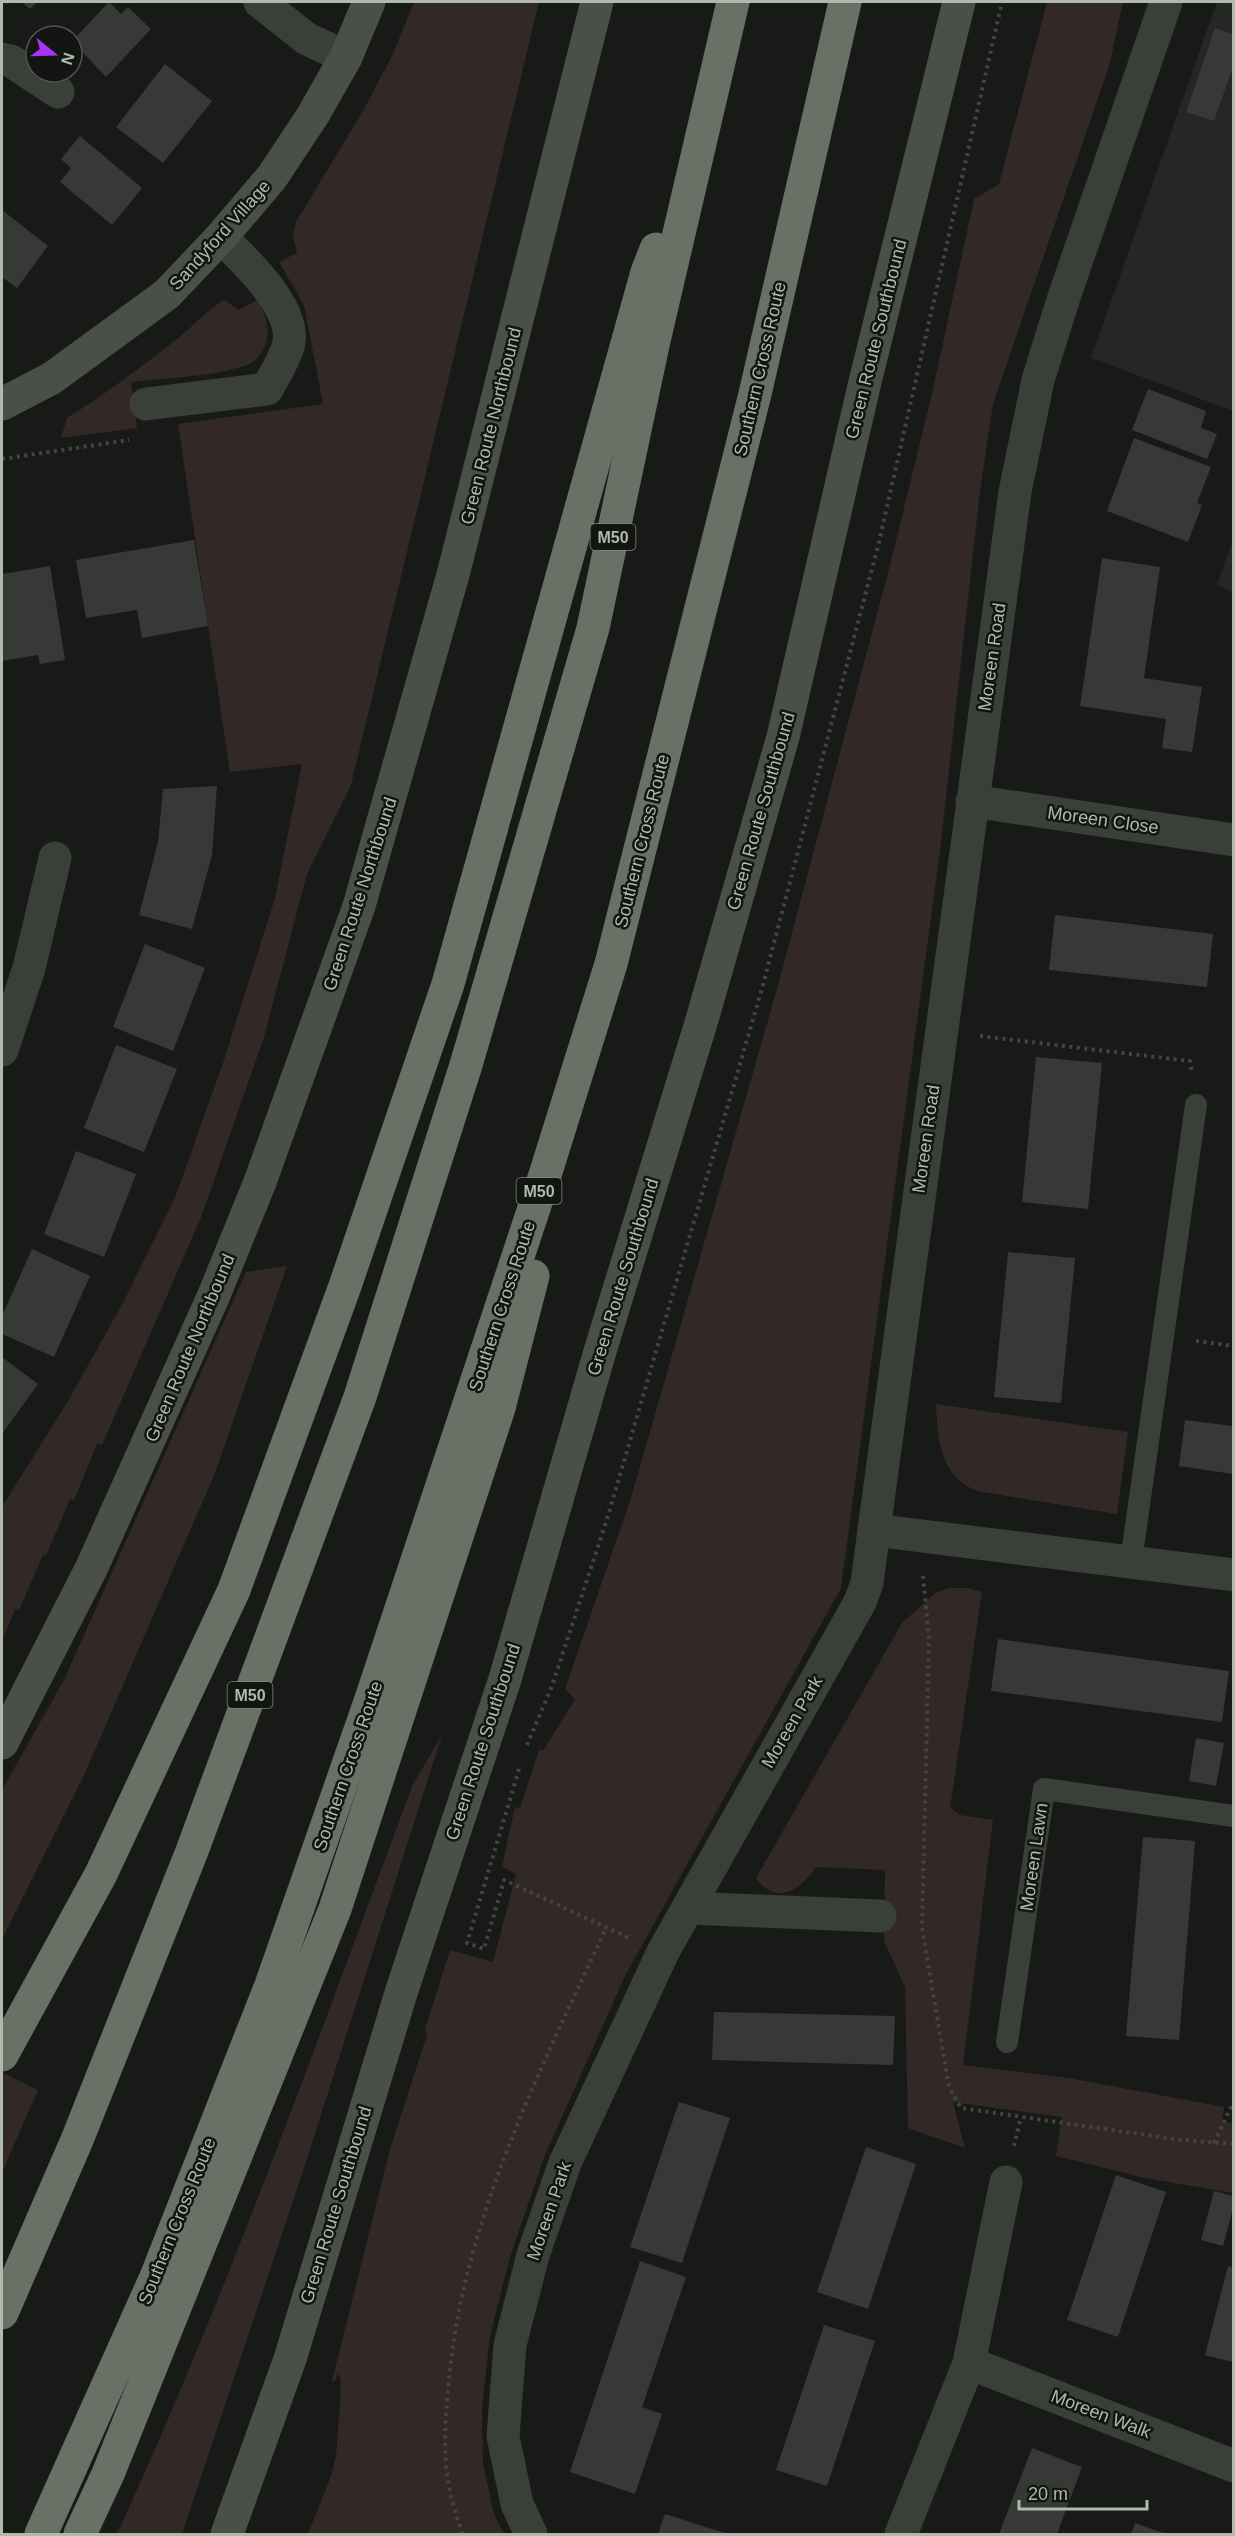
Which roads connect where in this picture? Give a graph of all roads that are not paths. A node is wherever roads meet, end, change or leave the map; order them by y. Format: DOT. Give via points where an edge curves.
graph roads {
  1 [pos="260,2"];
  2 [pos="369,2"];
  3 [pos="597,2"];
  4 [pos="733,2"];
  5 [pos="845,2"];
  6 [pos="958,2"];
  7 [pos="1166,2"];
  8 [pos="346,57"];
  9 [pos="2,59"];
  10 [pos="58,92"];
  11 [pos="700,138"];
  12 [pos="220,237"];
  13 [pos="2,404"];
  14 [pos="146,404"];
  15 [pos="972,801"];
  16 [pos="1233,840"];
  17 [pos="55,858"];
  18 [pos="611,964"];
  19 [pos="2,1050"];
  20 [pos="1196,1106"];
  21 [pos="874,1530"];
  22 [pos="1131,1562"];
  23 [pos="1233,1575"];
  24 [pos="2,1743"];
  25 [pos="1233,1816"];
  26 [pos="688,1908"];
  27 [pos="880,1916"];
  28 [pos="1007,2042"];
  29 [pos="2,2055"];
  30 [pos="1006,2182"];
  31 [pos="2,2313"];
  32 [pos="290,2358"];
  33 [pos="969,2363"];
  34 [pos="1233,2466"];
  35 [pos="41,2535"];
  36 [pos="80,2535"];
  37 [pos="227,2535"];
  38 [pos="250,2535"];
  39 [pos="531,2535"];
  40 [pos="901,2535"];
  1 -- 8 [label="street" via="307,39"];
  2 -- 8 [label="main road, Sandyford Village"];
  3 -- 24 [label="main road, Green Route Northbound" via="454,571 359,906 260,1182 214,1294 91,1569"];
  4 -- 11 [label="highway, M50"];
  5 -- 18 [label="highway, Southern Cross Route / M50" via="755,394"];
  6 -- 32 [label="main road, Green Route Southbound" via="783,736 505,1679 401,1993"];
  7 -- 15 [label="street, Moreen Road" via="1051,338 1027,428"];
  8 -- 12 [label="main road, Sandyford Village" via="272,177"];
  9 -- 10 [label="street"];
  11 -- 29 [label="highway" via="647,272 448,984 345,1286 234,1590 101,1874"];
  11 -- 31 [label="highway, M50" via="593,628 466,1065 364,1386 188,1862 77,2140"];
  12 -- 13 [label="main road, Sandyford Village" via="167,294 52,378"];
  12 -- 14 [label="street" via="260,276 287,322 288,346 267,389"];
  15 -- 16 [label="street, Moreen Close"];
  15 -- 21 [label="street, Moreen Road"];
  17 -- 19 [label="street" via="28,968"];
  18 -- 35 [label="highway, Southern Cross Route / M50" via="462,1430 271,1985 156,2277"];
  18 -- 36 [label="highway" via="499,1408 335,1910"];
  20 -- 22 [label="lane"];
  21 -- 22 [label="street"];
  21 -- 26 [label="street, Moreen Park" via="867,1583 860,1602"];
  22 -- 23 [label="street"];
  25 -- 28 [label="lane, Moreen Lawn" via="1044,1789"];
  26 -- 27 [label="street"];
  26 -- 39 [label="street, Moreen Park" via="663,1952 564,2163 533,2255 510,2345 503,2436 517,2504"];
  30 -- 33 [label="street"];
  32 -- 37 [label="main road, Green Route Southbound"];
  32 -- 38 [label="main road"];
  33 -- 34 [label="street, Moreen Walk"];
  33 -- 40 [label="street"];
}
